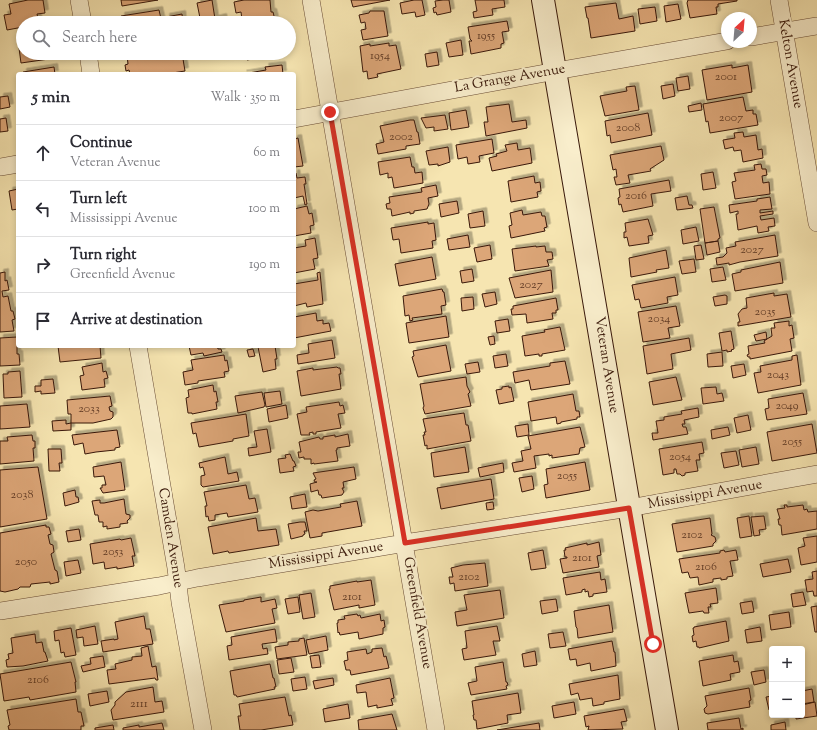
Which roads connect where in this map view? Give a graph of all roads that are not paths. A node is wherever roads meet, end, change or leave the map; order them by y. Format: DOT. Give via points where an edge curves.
graph roads {
  1 [pos="79,0"];
  2 [pos="311,0"];
  3 [pos="544,0"];
  4 [pos="779,0"];
  5 [pos="81,16"];
  6 [pos="817,26"];
  7 [pos="784,32"];
  8 [pos="757,36"];
  9 [pos="721,43"];
  10 [pos="89,60"];
  11 [pos="556,71"];
  12 [pos="91,72"];
  13 [pos="330,112"];
  14 [pos="296,119"];
  15 [pos="16,164"];
  16 [pos="0,167"];
  17 [pos="817,222"];
  18 [pos="138,348"];
  19 [pos="817,474"];
  20 [pos="629,508"];
  21 [pos="405,543"];
  22 [pos="178,581"];
  23 [pos="0,611"];
  24 [pos="203,730"];
  25 [pos="436,730"];
  26 [pos="667,730"];
  1 -- 5 [label="street"];
  2 -- 13 [label="street, Greenfield Avenue"];
  3 -- 11 [label="street, Veteran Avenue"];
  4 -- 7 [label="street, Kelton Avenue"];
  6 -- 7 [label="street"];
  7 -- 8 [label="street"];
  7 -- 17 [label="street, Kelton Avenue"];
  9 -- 11 [label="street, La Grange Avenue"];
  10 -- 12 [label="street"];
  11 -- 13 [label="street, La Grange Avenue"];
  11 -- 20 [label="street, Veteran Avenue"];
  13 -- 14 [label="street, La Grange Avenue"];
  13 -- 21 [label="street, Greenfield Avenue"];
  15 -- 16 [label="street"];
  18 -- 22 [label="street, Camden Avenue"];
  19 -- 20 [label="street, Mississippi Avenue"];
  20 -- 21 [label="street, Mississippi Avenue"];
  20 -- 26 [label="street, Veteran Avenue"];
  21 -- 22 [label="street, Mississippi Avenue"];
  21 -- 25 [label="street, Greenfield Avenue"];
  22 -- 23 [label="street, Mississippi Avenue"];
  22 -- 24 [label="street, Camden Avenue"];
}
